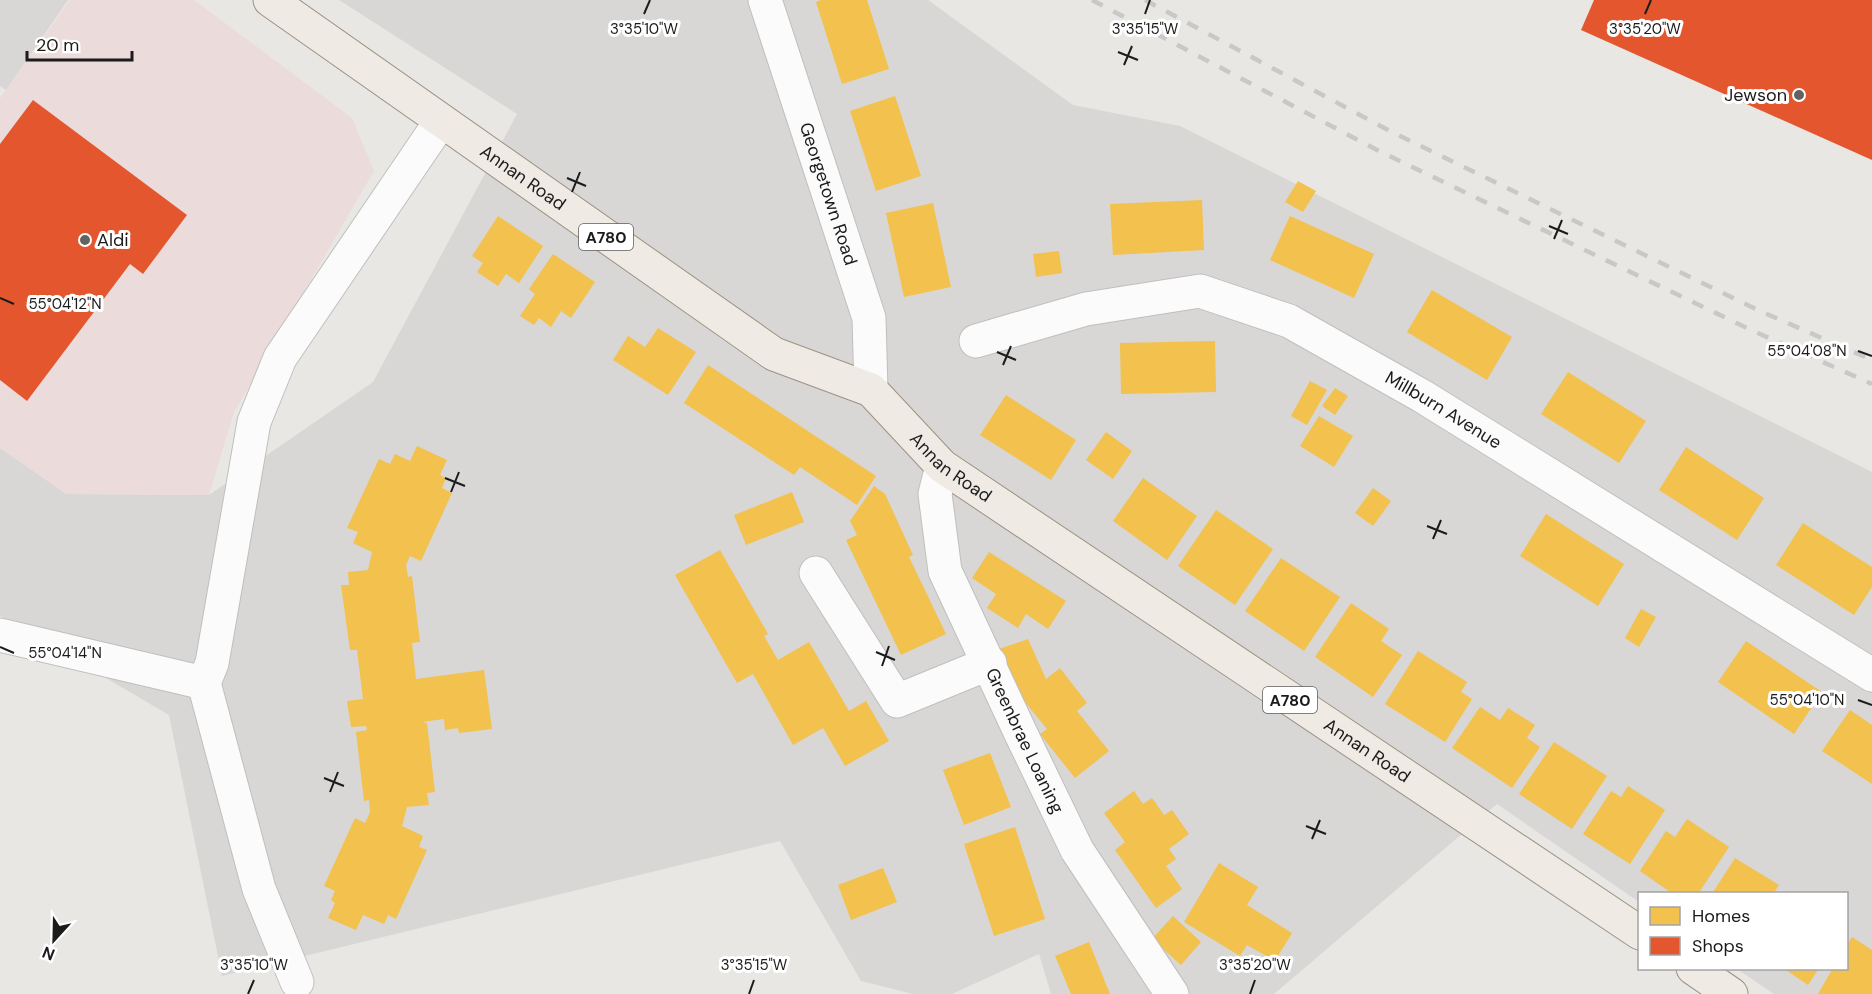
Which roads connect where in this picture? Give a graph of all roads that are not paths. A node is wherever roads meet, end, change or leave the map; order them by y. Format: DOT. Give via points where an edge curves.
graph roads {
  1 [pos="270,0"];
  2 [pos="765,0"];
  3 [pos="441,121"];
  4 [pos="976,341"];
  5 [pos="871,390"];
  6 [pos="942,466"];
  7 [pos="816,573"];
  8 [pos="0,634"];
  9 [pos="990,663"];
  10 [pos="1872,675"];
  11 [pos="204,683"];
  12 [pos="1638,932"];
  13 [pos="1695,970"];
  14 [pos="297,982"];
  15 [pos="1172,994"];
  16 [pos="1731,994"];
  1 -- 3 [label="main road, Annan Road / A780"];
  2 -- 5 [label="street, Georgetown Road" via="869,318"];
  3 -- 5 [label="main road, Annan Road / A780" via="774,354"];
  3 -- 11 [label="street" via="280,358 254,422 212,663"];
  4 -- 10 [label="street, Millburn Avenue" via="1086,309 1200,291 1289,321 1422,396"];
  5 -- 6 [label="main road, Annan Road / A780"];
  6 -- 9 [label="street, Greenbrae Loaning" via="935,494 945,571"];
  6 -- 12 [label="main road, Annan Road / A780"];
  7 -- 9 [label="street" via="897,701"];
  8 -- 11 [label="street"];
  9 -- 15 [label="street, Greenbrae Loaning" via="1077,850"];
  11 -- 14 [label="street" via="259,889"];
  13 -- 16 [label="main road"];
}
